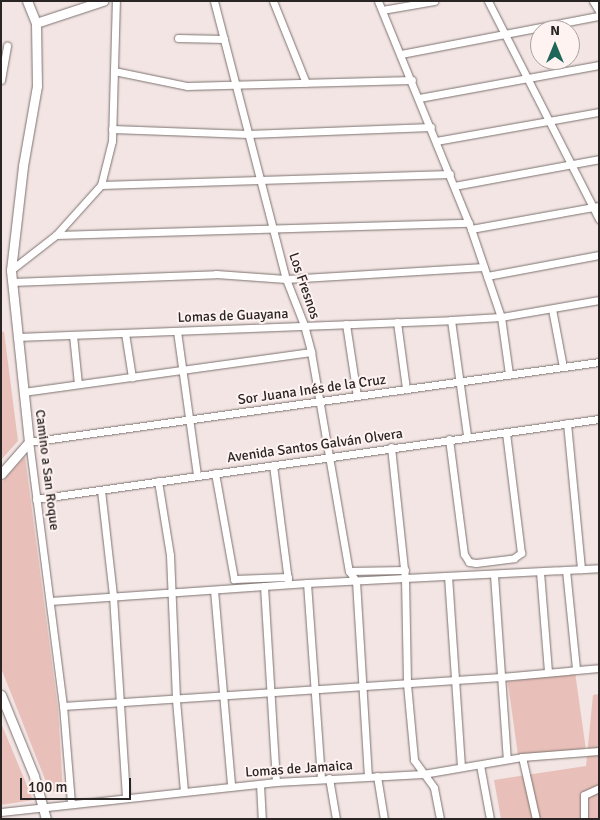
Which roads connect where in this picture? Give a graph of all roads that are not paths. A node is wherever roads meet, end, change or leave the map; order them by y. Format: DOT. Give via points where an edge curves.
graph roads {
  1 [pos="27,1"];
  2 [pos="116,1"];
  3 [pos="214,1"];
  4 [pos="273,1"];
  5 [pos="378,1"];
  6 [pos="434,1"];
  7 [pos="488,1"];
  8 [pos="593,1"];
  9 [pos="101,2"];
  10 [pos="382,10"];
  11 [pos="599,11"];
  12 [pos="599,16"];
  13 [pos="36,22"];
  14 [pos="506,35"];
  15 [pos="178,38"];
  16 [pos="224,39"];
  17 [pos="7,46"];
  18 [pos="401,54"];
  19 [pos="3,58"];
  20 [pos="599,64"];
  21 [pos="114,71"];
  22 [pos="1,80"];
  23 [pos="412,80"];
  24 [pos="528,80"];
  25 [pos="306,83"];
  26 [pos="236,86"];
  27 [pos="419,98"];
  28 [pos="599,112"];
  29 [pos="551,121"];
  30 [pos="431,127"];
  31 [pos="112,129"];
  32 [pos="248,134"];
  33 [pos="436,141"];
  34 [pos="599,159"];
  35 [pos="573,165"];
  36 [pos="450,174"];
  37 [pos="260,182"];
  38 [pos="101,185"];
  39 [pos="454,186"];
  40 [pos="596,207"];
  41 [pos="599,219"];
  42 [pos="470,226"];
  43 [pos="273,230"];
  44 [pos="56,235"];
  45 [pos="599,255"];
  46 [pos="484,267"];
  47 [pos="11,270"];
  48 [pos="487,276"];
  49 [pos="286,280"];
  50 [pos="12,282"];
  51 [pos="599,300"];
  52 [pos="552,309"];
  53 [pos="502,317"];
  54 [pos="451,320"];
  55 [pos="397,322"];
  56 [pos="346,324"];
  57 [pos="304,325"];
  58 [pos="177,330"];
  59 [pos="125,332"];
  60 [pos="73,335"];
  61 [pos="17,337"];
  62 [pos="311,352"];
  63 [pos="599,362"];
  64 [pos="562,367"];
  65 [pos="182,370"];
  66 [pos="510,374"];
  67 [pos="132,377"];
  68 [pos="460,381"];
  69 [pos="78,384"];
  70 [pos="406,389"];
  71 [pos="23,392"];
  72 [pos="357,396"];
  73 [pos="320,401"];
  74 [pos="599,419"];
  75 [pos="188,421"];
  76 [pos="566,423"];
  77 [pos="506,432"];
  78 [pos="467,436"];
  79 [pos="449,439"];
  80 [pos="29,442"];
  81 [pos="391,447"];
  82 [pos="331,456"];
  83 [pos="273,464"];
  84 [pos="216,473"];
  85 [pos="1,474"];
  86 [pos="197,476"];
  87 [pos="158,481"];
  88 [pos="101,490"];
  89 [pos="36,499"];
  90 [pos="599,568"];
  91 [pos="581,569"];
  92 [pos="405,570"];
  93 [pos="566,570"];
  94 [pos="349,571"];
  95 [pos="540,572"];
  96 [pos="494,575"];
  97 [pos="448,576"];
  98 [pos="406,578"];
  99 [pos="288,581"];
  100 [pos="356,581"];
  101 [pos="308,583"];
  102 [pos="264,586"];
  103 [pos="214,590"];
  104 [pos="170,592"];
  105 [pos="113,596"];
  106 [pos="50,601"];
  107 [pos="599,668"];
  108 [pos="576,669"];
  109 [pos="548,672"];
  110 [pos="501,677"];
  111 [pos="454,680"];
  112 [pos="408,684"];
  113 [pos="362,686"];
  114 [pos="315,689"];
  115 [pos="270,693"];
  116 [pos="1,696"];
  117 [pos="222,696"];
  118 [pos="176,700"];
  119 [pos="119,703"];
  120 [pos="63,706"];
  121 [pos="599,751"];
  122 [pos="522,757"];
  123 [pos="507,759"];
  124 [pos="480,764"];
  125 [pos="461,768"];
  126 [pos="423,774"];
  127 [pos="368,776"];
  128 [pos="377,776"];
  129 [pos="325,779"];
  130 [pos="276,782"];
  131 [pos="260,784"];
  132 [pos="231,786"];
  133 [pos="599,788"];
  134 [pos="184,792"];
  135 [pos="126,796"];
  136 [pos="71,802"];
  137 [pos="43,807"];
  138 [pos="1,812"];
  139 [pos="46,819"];
  140 [pos="262,819"];
  141 [pos="336,819"];
  142 [pos="384,819"];
  143 [pos="440,819"];
  144 [pos="490,819"];
  145 [pos="536,819"];
  146 [pos="584,819"];
  1 -- 13 [label="street"];
  2 -- 21 [label="street"];
  3 -- 16 [label="street, Los Fresnos"];
  4 -- 25 [label="street"];
  5 -- 10 [label="street"];
  6 -- 10 [label="street"];
  7 -- 14 [label="street"];
  8 -- 11 [label="street"];
  9 -- 13 [label="street"];
  10 -- 18 [label="street"];
  12 -- 14 [label="street"];
  13 -- 47 [label="street, Camino a San Roque" via="36,86"];
  14 -- 18 [label="street"];
  14 -- 24 [label="street"];
  15 -- 16 [label="street"];
  16 -- 26 [label="street, Los Fresnos"];
  17 -- 19 [label="street"];
  18 -- 23 [label="street"];
  19 -- 22 [label="street"];
  20 -- 24 [label="street"];
  21 -- 26 [label="street" via="171,85"];
  21 -- 31 [label="street"];
  23 -- 25 [label="street"];
  23 -- 27 [label="street"];
  24 -- 27 [label="street"];
  24 -- 29 [label="street"];
  25 -- 26 [label="street"];
  26 -- 32 [label="street, Los Fresnos"];
  27 -- 30 [label="street"];
  28 -- 29 [label="street"];
  29 -- 33 [label="street"];
  29 -- 35 [label="street"];
  30 -- 32 [label="street"];
  30 -- 33 [label="street"];
  31 -- 32 [label="street"];
  31 -- 38 [label="street" via="110,158"];
  32 -- 37 [label="street, Los Fresnos"];
  33 -- 36 [label="street"];
  34 -- 35 [label="street"];
  35 -- 39 [label="street"];
  35 -- 40 [label="street"];
  36 -- 37 [label="street"];
  36 -- 39 [label="street"];
  37 -- 38 [label="street"];
  37 -- 43 [label="street, Los Fresnos"];
  38 -- 44 [label="street"];
  39 -- 42 [label="street"];
  40 -- 41 [label="street"];
  40 -- 42 [label="street"];
  42 -- 43 [label="street"];
  42 -- 46 [label="street"];
  43 -- 44 [label="street"];
  43 -- 49 [label="street, Los Fresnos"];
  44 -- 47 [label="street"];
  45 -- 48 [label="street"];
  46 -- 48 [label="street"];
  46 -- 49 [label="street"];
  47 -- 50 [label="street, Camino a San Roque"];
  48 -- 53 [label="street"];
  49 -- 50 [label="street" via="216,274"];
  49 -- 57 [label="street, Los Fresnos"];
  50 -- 61 [label="street, Camino a San Roque"];
  51 -- 52 [label="street, Lomas de Guayana"];
  52 -- 53 [label="street, Lomas de Guayana"];
  52 -- 64 [label="street"];
  53 -- 54 [label="street, Lomas de Guayana"];
  53 -- 66 [label="street"];
  54 -- 55 [label="street, Lomas de Guayana"];
  54 -- 68 [label="street"];
  55 -- 56 [label="street, Lomas de Guayana"];
  55 -- 70 [label="street"];
  56 -- 57 [label="street, Lomas de Guayana"];
  56 -- 72 [label="street"];
  57 -- 58 [label="street, Lomas de Guayana"];
  57 -- 62 [label="street, Los Fresnos"];
  58 -- 59 [label="street, Lomas de Guayana"];
  58 -- 65 [label="street"];
  59 -- 60 [label="street, Lomas de Guayana"];
  59 -- 67 [label="street"];
  60 -- 61 [label="street, Lomas de Guayana"];
  60 -- 69 [label="street"];
  61 -- 71 [label="street, Camino a San Roque"];
  62 -- 65 [label="street"];
  62 -- 73 [label="street, Los Fresnos"];
  63 -- 64 [label="street, Sor Juana Inés de la Cruz"];
  64 -- 66 [label="street, Sor Juana Inés de la Cruz"];
  65 -- 67 [label="street"];
  65 -- 75 [label="street"];
  66 -- 68 [label="street, Sor Juana Inés de la Cruz"];
  67 -- 69 [label="street"];
  68 -- 70 [label="street, Sor Juana Inés de la Cruz"];
  68 -- 78 [label="street"];
  69 -- 71 [label="street"];
  70 -- 72 [label="street, Sor Juana Inés de la Cruz"];
  71 -- 80 [label="street, Camino a San Roque"];
  72 -- 73 [label="street, Sor Juana Inés de la Cruz"];
  73 -- 75 [label="street, Sor Juana Inés de la Cruz"];
  73 -- 82 [label="street, Los Fresnos"];
  74 -- 76 [label="street, Avenida Santos Galván Olvera"];
  75 -- 80 [label="street, Sor Juana Inés de la Cruz"];
  75 -- 86 [label="street"];
  76 -- 77 [label="street, Avenida Santos Galván Olvera"];
  76 -- 91 [label="street"];
  77 -- 78 [label="street, Avenida Santos Galván Olvera"];
  77 -- 79 [label="street" via="522,549 514,558 476,563 466,560"];
  78 -- 79 [label="street, Avenida Santos Galván Olvera"];
  79 -- 81 [label="street, Avenida Santos Galván Olvera"];
  80 -- 85 [label="street"];
  80 -- 89 [label="street, Camino a San Roque"];
  81 -- 82 [label="street, Avenida Santos Galván Olvera"];
  81 -- 92 [label="street"];
  82 -- 83 [label="street, Avenida Santos Galván Olvera"];
  82 -- 94 [label="street, Los Fresnos"];
  83 -- 84 [label="street, Avenida Santos Galván Olvera"];
  83 -- 99 [label="street"];
  84 -- 86 [label="street, Avenida Santos Galván Olvera"];
  84 -- 99 [label="street" via="232,576 238,580"];
  86 -- 87 [label="street, Avenida Santos Galván Olvera"];
  87 -- 88 [label="street, Avenida Santos Galván Olvera"];
  87 -- 104 [label="street" via="170,555"];
  88 -- 89 [label="street, Avenida Santos Galván Olvera"];
  88 -- 105 [label="street"];
  89 -- 106 [label="street, Camino a San Roque"];
  90 -- 91 [label="street"];
  91 -- 93 [label="street"];
  92 -- 94 [label="street"];
  92 -- 98 [label="street"];
  93 -- 95 [label="street"];
  93 -- 108 [label="street"];
  94 -- 100 [label="street, Los Fresnos"];
  95 -- 96 [label="street"];
  95 -- 109 [label="street"];
  96 -- 97 [label="street"];
  96 -- 110 [label="street"];
  97 -- 98 [label="street"];
  97 -- 111 [label="street"];
  98 -- 100 [label="street"];
  98 -- 112 [label="street"];
  99 -- 101 [label="street"];
  99 -- 102 [label="street"];
  100 -- 101 [label="street"];
  100 -- 113 [label="street"];
  101 -- 114 [label="street"];
  102 -- 103 [label="street"];
  102 -- 115 [label="street"];
  103 -- 104 [label="street"];
  103 -- 117 [label="street"];
  104 -- 105 [label="street"];
  104 -- 118 [label="street"];
  105 -- 106 [label="street"];
  105 -- 119 [label="street"];
  106 -- 120 [label="street, Camino a San Roque"];
  107 -- 108 [label="street"];
  108 -- 109 [label="street"];
  109 -- 110 [label="street"];
  110 -- 111 [label="street"];
  110 -- 123 [label="street"];
  111 -- 112 [label="street"];
  111 -- 125 [label="street"];
  112 -- 113 [label="street"];
  112 -- 126 [label="street" via="414,760"];
  113 -- 114 [label="street"];
  113 -- 127 [label="street"];
  114 -- 115 [label="street"];
  114 -- 129 [label="street"];
  115 -- 117 [label="street"];
  115 -- 130 [label="street"];
  116 -- 137 [label="street"];
  117 -- 118 [label="street"];
  117 -- 132 [label="street"];
  118 -- 119 [label="street"];
  118 -- 134 [label="street"];
  119 -- 120 [label="street"];
  119 -- 135 [label="street"];
  120 -- 136 [label="street, Camino a San Roque"];
  121 -- 122 [label="street, Lomas de Jamaica"];
  122 -- 123 [label="street, Lomas de Jamaica"];
  122 -- 145 [label="street"];
  123 -- 124 [label="street, Lomas de Jamaica"];
  124 -- 125 [label="street, Lomas de Jamaica"];
  124 -- 144 [label="street"];
  125 -- 126 [label="street, Lomas de Jamaica"];
  126 -- 128 [label="street, Lomas de Jamaica"];
  126 -- 143 [label="street" via="434,788"];
  127 -- 128 [label="street, Lomas de Jamaica"];
  127 -- 129 [label="street, Lomas de Jamaica"];
  128 -- 142 [label="street"];
  129 -- 130 [label="street, Lomas de Jamaica"];
  129 -- 141 [label="street"];
  130 -- 131 [label="street, Lomas de Jamaica"];
  131 -- 132 [label="street, Lomas de Jamaica"];
  131 -- 140 [label="street"];
  132 -- 134 [label="street, Lomas de Jamaica"];
  133 -- 146 [label="street" via="584,795"];
  134 -- 135 [label="street, Lomas de Jamaica"];
  135 -- 136 [label="street, Lomas de Jamaica"];
  136 -- 137 [label="street, Lomas de Jamaica"];
  137 -- 138 [label="street, Lomas de Jamaica"];
  137 -- 139 [label="street"];
}
